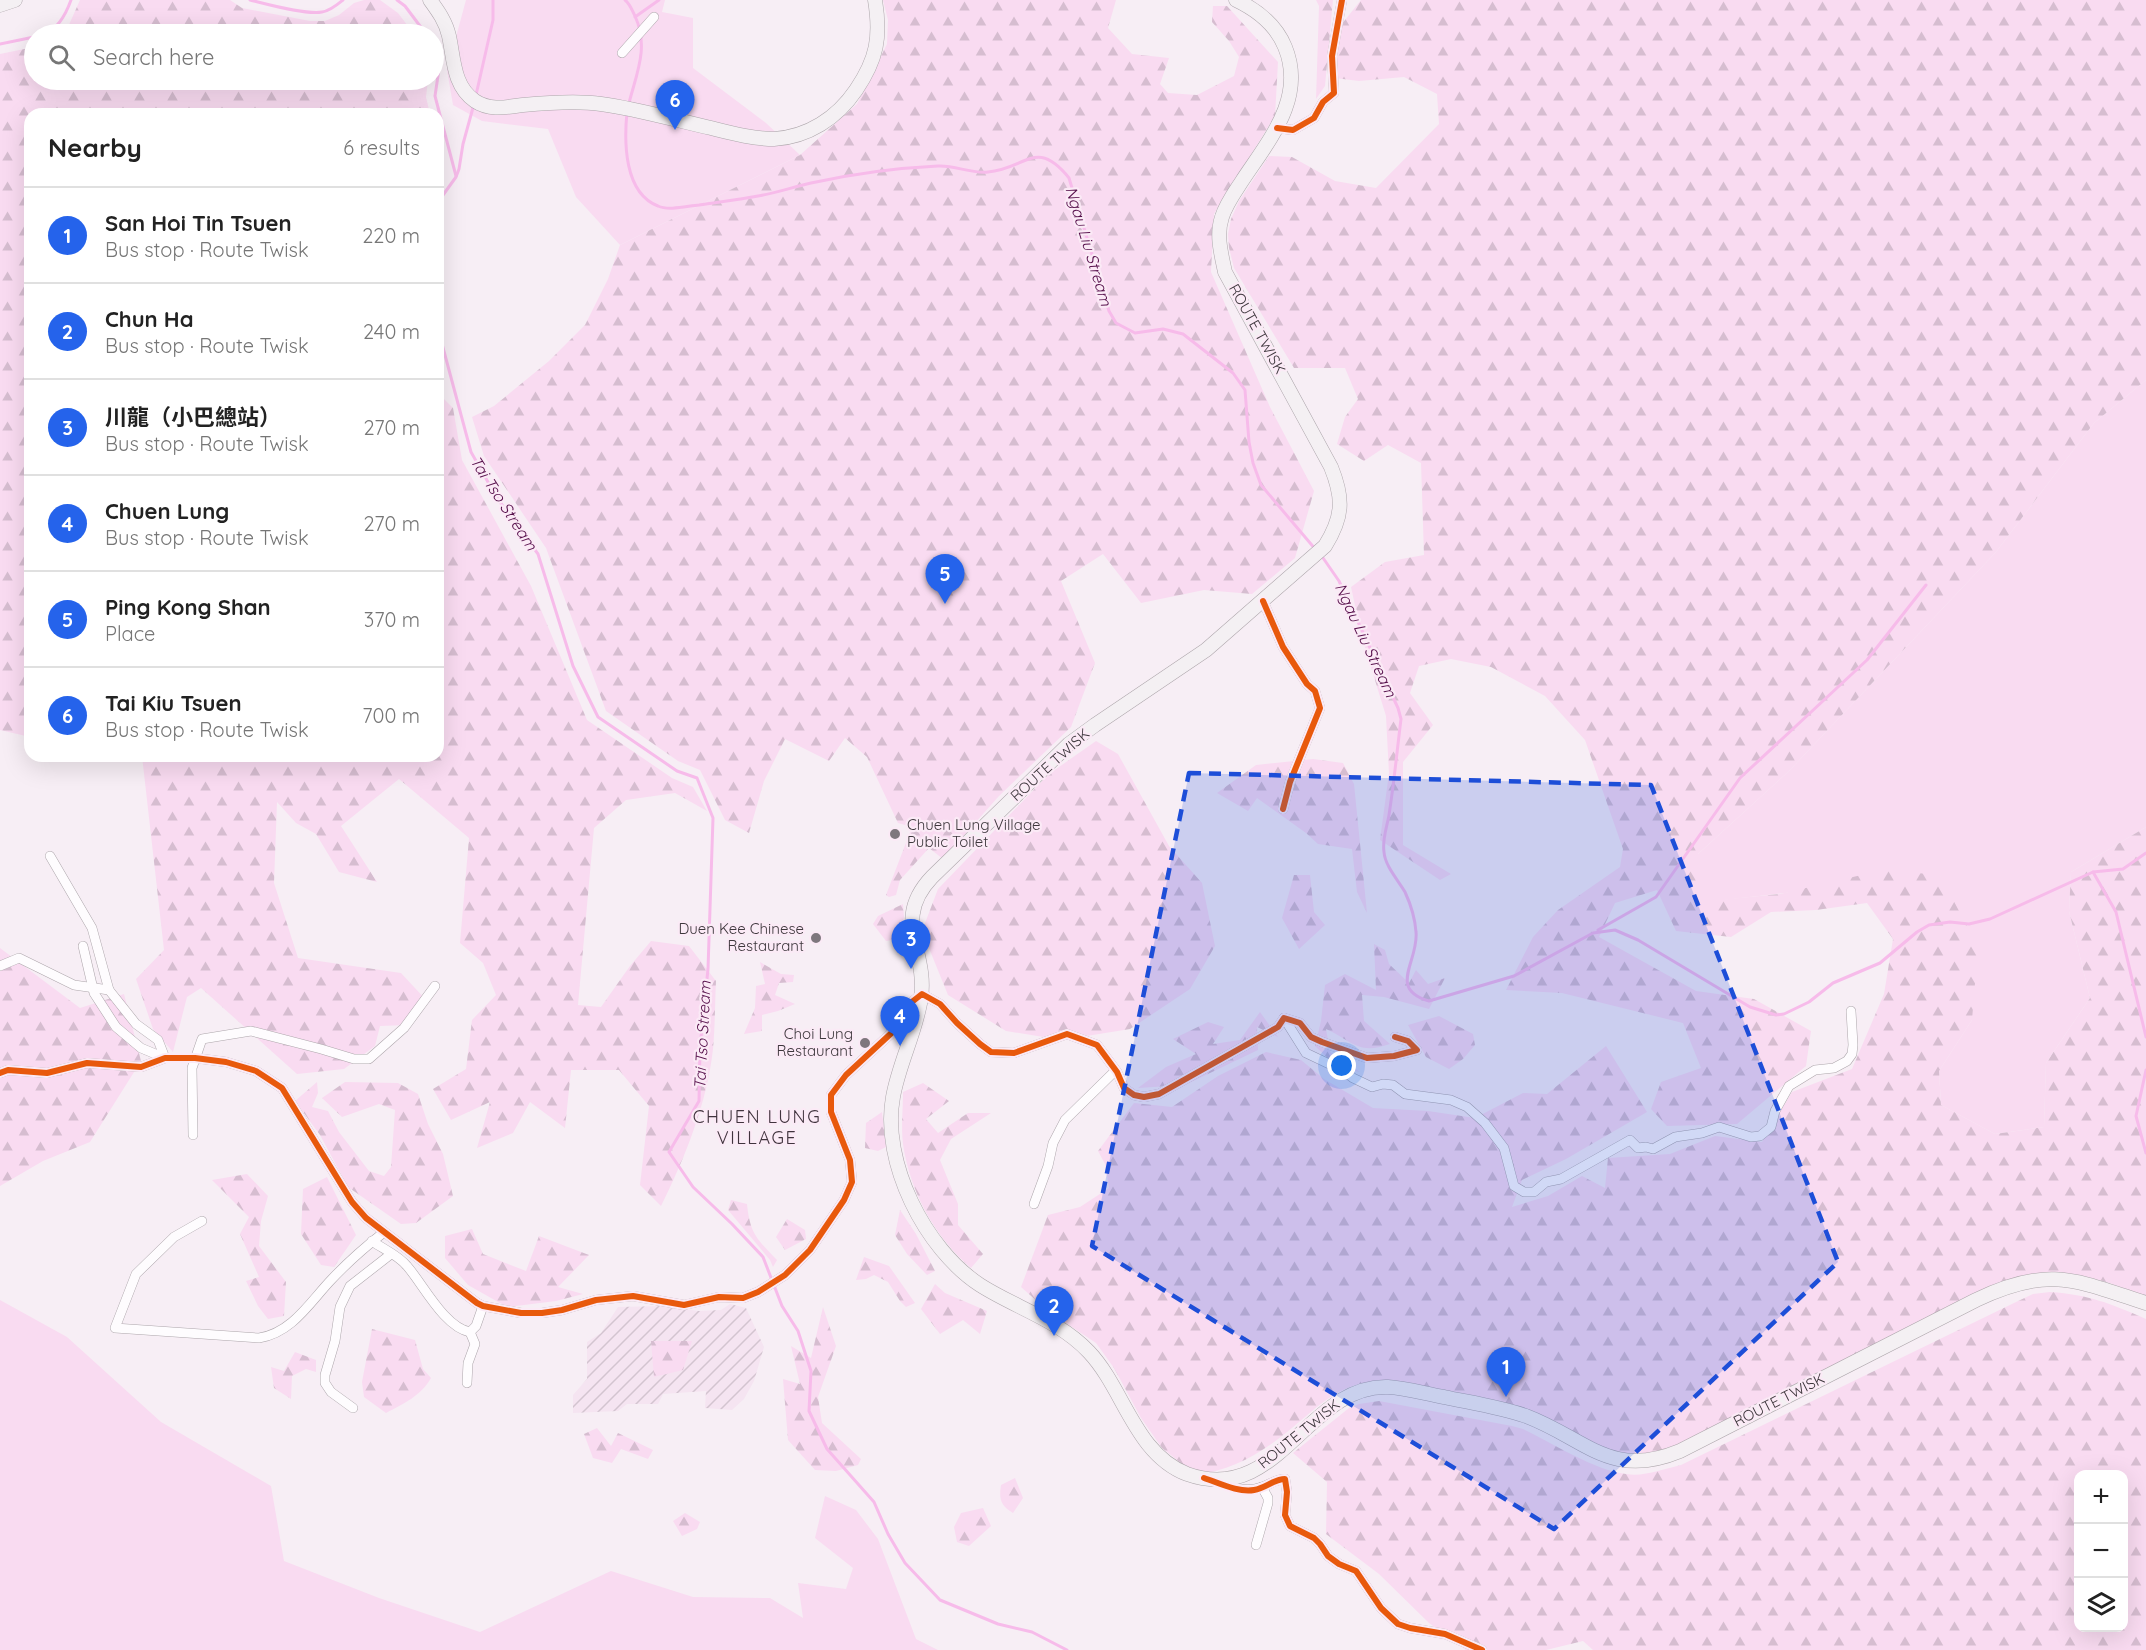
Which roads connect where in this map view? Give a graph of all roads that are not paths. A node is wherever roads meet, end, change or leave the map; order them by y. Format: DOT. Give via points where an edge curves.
graph roads {
  1 [pos="15,0"];
  2 [pos="430,0"];
  3 [pos="874,0"];
  4 [pos="1236,0"];
  5 [pos="1342,0"];
  6 [pos="0,5"];
  7 [pos="654,17"];
  8 [pos="622,53"];
  9 [pos="1277,128"];
  10 [pos="1263,601"];
  11 [pos="1283,809"];
  12 [pos="50,856"];
  13 [pos="83,946"];
  14 [pos="0,966"];
  15 [pos="435,986"];
  16 [pos="92,988"];
  17 [pos="109,990"];
  18 [pos="921,994"];
  19 [pos="1851,1011"];
  20 [pos="1284,1018"];
  21 [pos="1395,1037"];
  22 [pos="165,1058"];
  23 [pos="195,1058"];
  24 [pos="1115,1071"];
  25 [pos="0,1073"];
  26 [pos="193,1135"];
  27 [pos="1034,1204"];
  28 [pos="202,1221"];
  29 [pos="383,1233"];
  30 [pos="372,1241"];
  31 [pos="391,1254"];
  32 [pos="2146,1303"];
  33 [pos="483,1306"];
  34 [pos="470,1332"];
  35 [pos="467,1383"];
  36 [pos="353,1408"];
  37 [pos="1204,1478"];
  38 [pos="1262,1487"];
  39 [pos="1256,1545"];
  40 [pos="1482,1650"];
  1 -- 6 [label="main road"];
  2 -- 3 [label="main road" via="449,34 456,75 465,91 486,106 498,109 595,103 773,139 818,127 850,98 876,48 879,30"];
  4 -- 9 [label="main road, ROUTE TWISK" via="1269,22 1286,51 1292,86"];
  5 -- 9 [label="street" via="1332,56 1334,93 1314,118 1293,130"];
  7 -- 8 [label="street"];
  9 -- 10 [label="main road, ROUTE TWISK" via="1231,197 1222,217 1220,249 1225,272 1315,434 1341,497 1335,529 1325,546"];
  10 -- 11 [label="street" via="1283,647 1314,691 1320,708"];
  10 -- 18 [label="main road, ROUTE TWISK" via="1197,657 1069,744 927,883 911,915"];
  12 -- 17 [label="street" via="92,928"];
  13 -- 16 [label="street"];
  14 -- 16 [label="street" via="20,958 74,985"];
  15 -- 23 [label="street" via="404,1028 369,1059 354,1059 251,1032 202,1039"];
  16 -- 17 [label="street"];
  16 -- 22 [label="street" via="116,1027 141,1048"];
  17 -- 22 [label="street" via="136,1024 158,1040"];
  18 -- 24 [label="street" via="940,1004 991,1052 1014,1053 1067,1034 1097,1045"];
  18 -- 33 [label="street" via="908,1005 898,1027 846,1075 831,1095 831,1112 850,1160 852,1182 810,1251 785,1275 742,1298 718,1297 684,1305 633,1296 542,1313"];
  18 -- 37 [label="main road, ROUTE TWISK" via="894,1089 890,1127 898,1172 922,1219 945,1253 967,1275 1079,1342 1103,1368 1155,1453 1178,1470"];
  19 -- 20 [label="street" via="1853,1045 1847,1061 1834,1068 1815,1070 1789,1086 1774,1112 1771,1127 1760,1136 1719,1127 1675,1137 1653,1149 1638,1148 1630,1140 1561,1179 1546,1182 1534,1192 1514,1186 1504,1148 1467,1107 1451,1100 1405,1094 1393,1085 1372,1087 1353,1078 1306,1053"];
  20 -- 21 [label="street" via="1300,1023 1311,1037 1367,1058 1418,1050"];
  20 -- 24 [label="street" via="1278,1027 1159,1094 1134,1095"];
  22 -- 23 [label="street"];
  22 -- 25 [label="street" via="141,1066 87,1063 47,1073"];
  23 -- 26 [label="street"];
  23 -- 29 [label="street" via="256,1071 282,1088 352,1202"];
  24 -- 27 [label="street" via="1065,1120 1053,1143"];
  28 -- 30 [label="street" via="174,1237 136,1274 115,1328 267,1337 296,1318"];
  29 -- 30 [label="street"];
  29 -- 33 [label="street"];
  30 -- 31 [label="street"];
  31 -- 34 [label="street" via="406,1265 439,1310"];
  31 -- 36 [label="street" via="350,1286 340,1307 325,1383"];
  32 -- 37 [label="main road, ROUTE TWISK" via="2066,1279 2041,1279 2007,1287 1661,1458 1614,1458 1516,1413 1400,1388 1374,1387 1342,1399 1254,1471 1234,1477"];
  33 -- 34 [label="street"];
  34 -- 35 [label="street" via="475,1344 468,1363"];
  37 -- 38 [label="street" via="1243,1490"];
  38 -- 39 [label="street" via="1268,1503"];
  38 -- 40 [label="street" via="1285,1479 1284,1515 1290,1526 1314,1538 1339,1564 1356,1571 1381,1608 1398,1624 1445,1634"];
}
